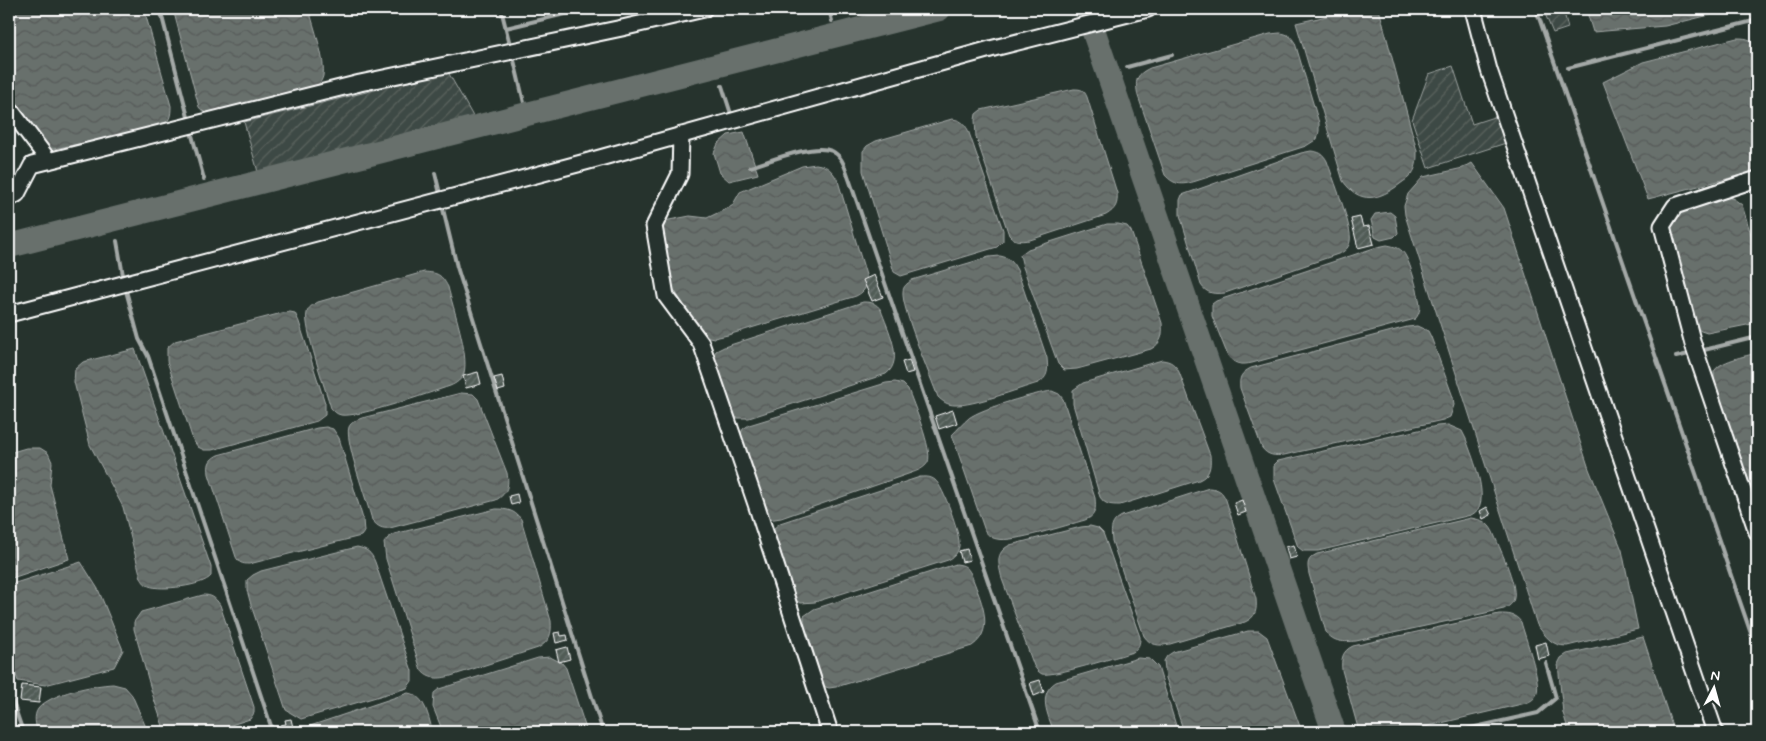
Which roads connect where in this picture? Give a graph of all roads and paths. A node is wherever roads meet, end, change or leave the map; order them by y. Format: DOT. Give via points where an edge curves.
graph roads {
  1 [pos="704,9"];
  2 [pos="1148,9"];
  3 [pos="1473,9"];
  4 [pos="9,108"];
  5 [pos="681,135"];
  6 [pos="49,161"];
  7 [pos="1757,179"];
  8 [pos="9,200"];
  9 [pos="9,314"];
  10 [pos="1752,499"];
  11 [pos="1757,532"];
  12 [pos="830,732"];
  13 [pos="1716,732"];
  1 -- 6 [label="lane" via="360,83"];
  2 -- 5 [label="lane"];
  3 -- 13 [label="lane" via="1492,79"];
  4 -- 6 [label="lane"];
  5 -- 9 [label="lane"];
  5 -- 12 [label="lane" via="680,174 654,226 666,296 700,343"];
  6 -- 8 [label="lane" via="32,165 17,194"];
  7 -- 10 [label="lane" via="1675,206 1662,226 1693,344"];
  10 -- 11 [label="lane"];
}
